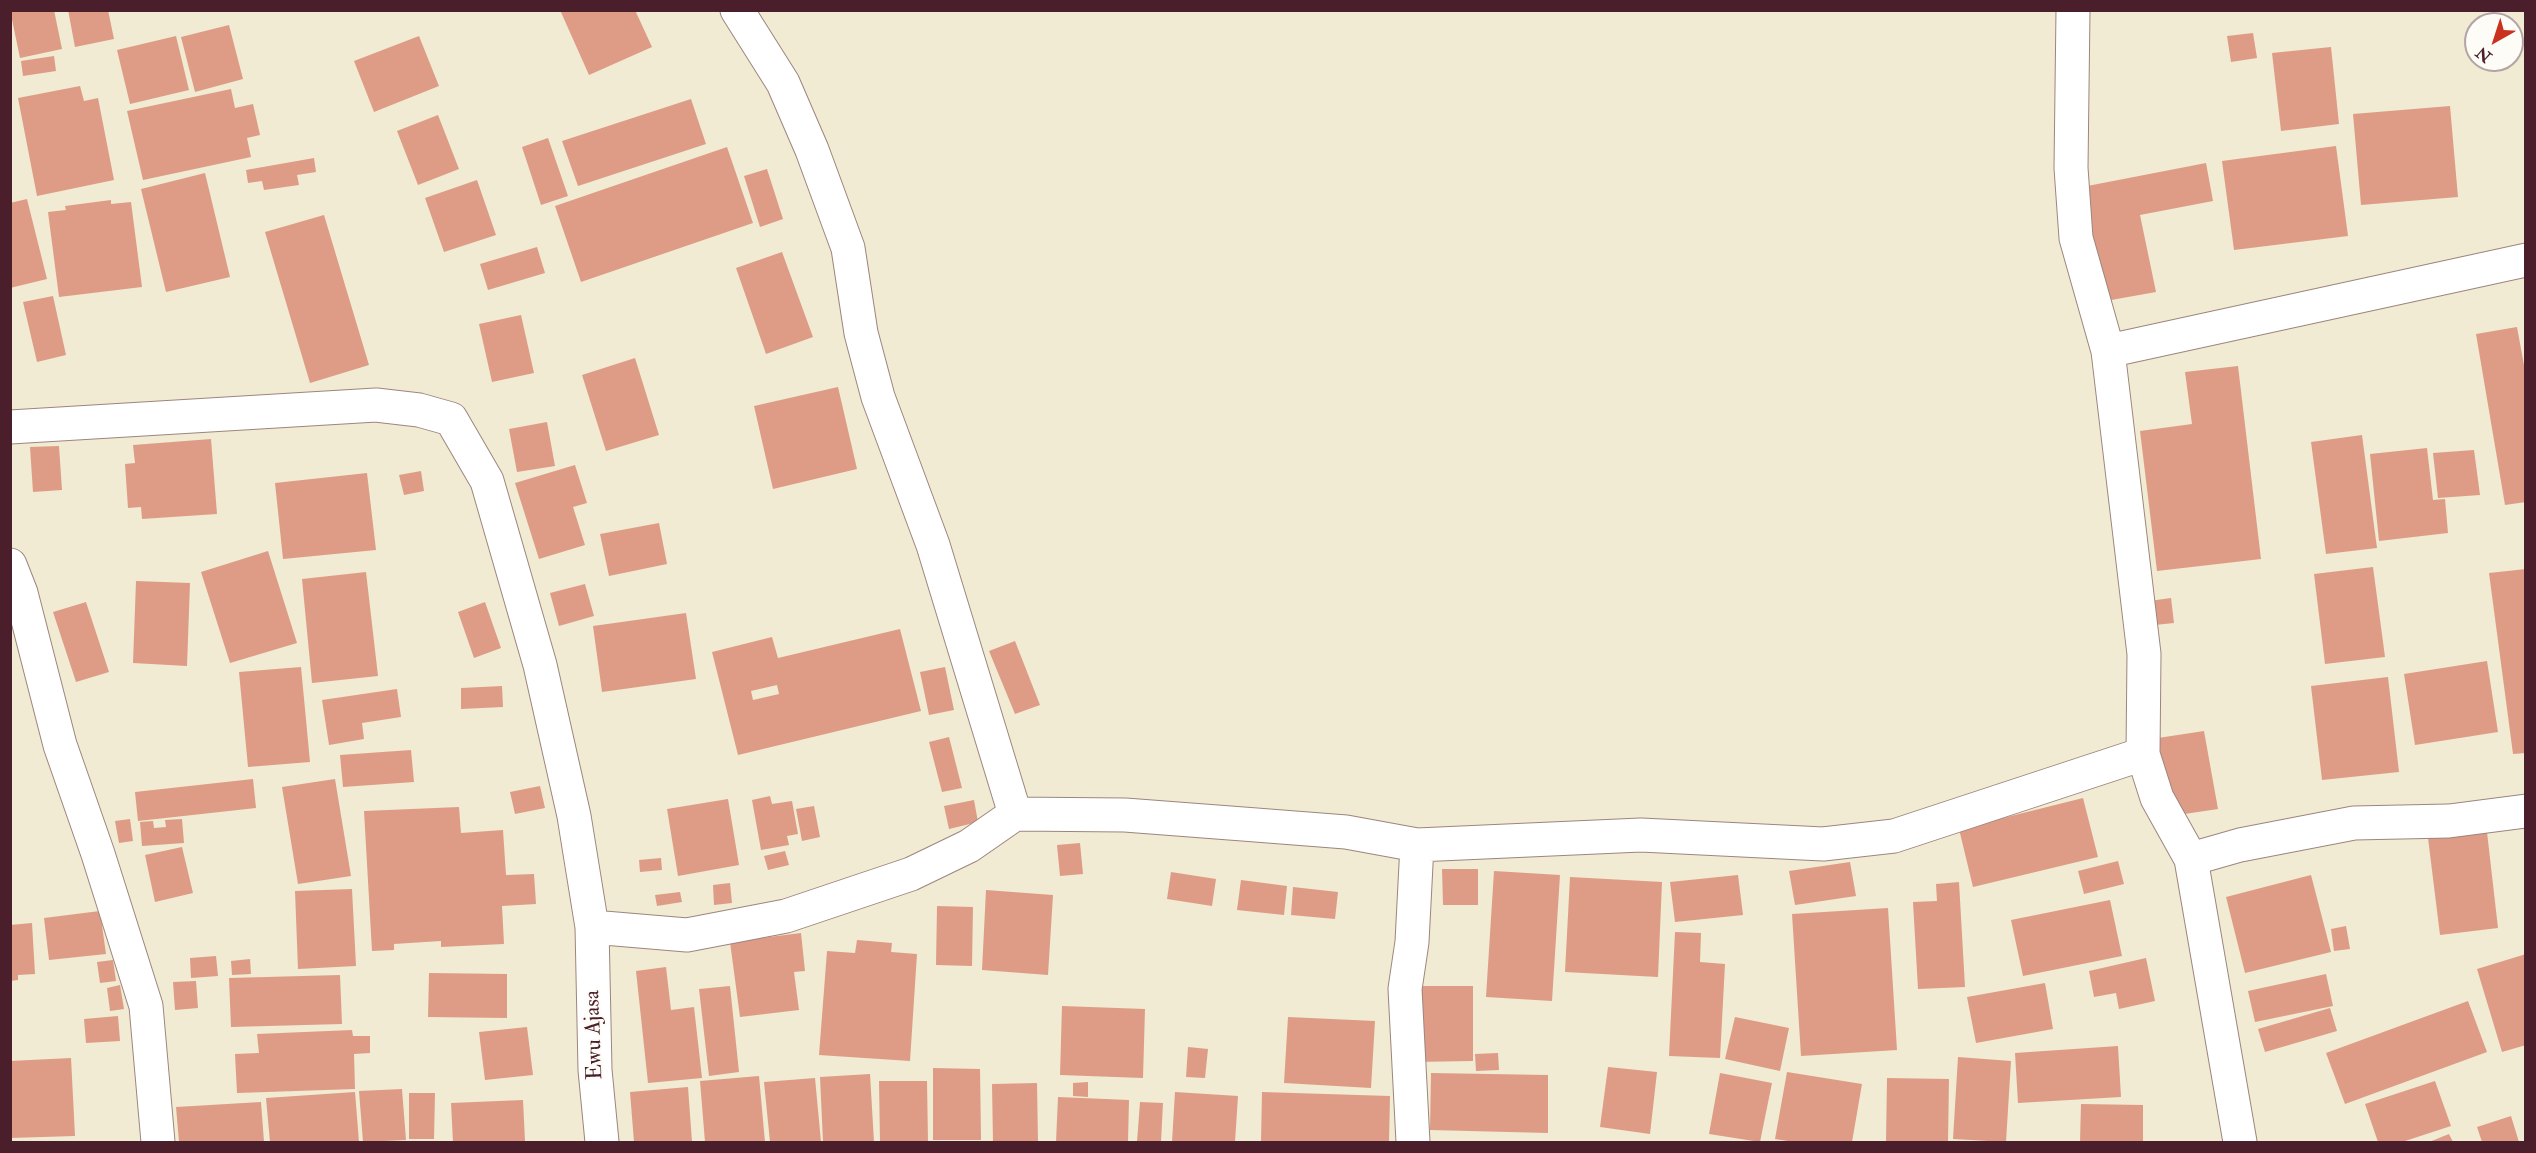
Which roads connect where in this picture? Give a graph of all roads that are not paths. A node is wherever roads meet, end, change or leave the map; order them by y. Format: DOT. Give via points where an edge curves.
graph roads {
  1 [pos="737,10"];
  2 [pos="2073,10"];
  3 [pos="2526,260"];
  4 [pos="2108,351"];
  5 [pos="10,427"];
  6 [pos="10,565"];
  7 [pos="2143,754"];
  8 [pos="2526,811"];
  9 [pos="1015,814"];
  10 [pos="1417,845"];
  11 [pos="2191,859"];
  12 [pos="592,927"];
  13 [pos="159,1143"];
  14 [pos="602,1143"];
  15 [pos="1413,1143"];
  16 [pos="2240,1143"];
  1 -- 9 [label="street" via="783,83 848,248 861,333 878,398 933,546"];
  2 -- 4 [label="street" via="2071,168 2076,238"];
  3 -- 4 [label="street"];
  4 -- 7 [label="street" via="2144,654"];
  5 -- 12 [label="street, Ewu Ajasa" via="375,405 419,410 451,419 487,481 540,665 574,816"];
  6 -- 13 [label="street" via="21,593 60,745 146,1006"];
  7 -- 10 [label="street" via="1894,836 1823,844 1641,835"];
  7 -- 11 [label="street" via="2157,798"];
  8 -- 11 [label="street" via="2449,821 2354,823 2240,845"];
  9 -- 10 [label="street" via="1125,815 1346,832"];
  9 -- 12 [label="street" via="969,846 911,874 786,916 687,935"];
  10 -- 15 [label="street" via="1406,989"];
  11 -- 16 [label="street"];
  12 -- 14 [label="street, Ewu Ajasa" via="594,1070"];
}
